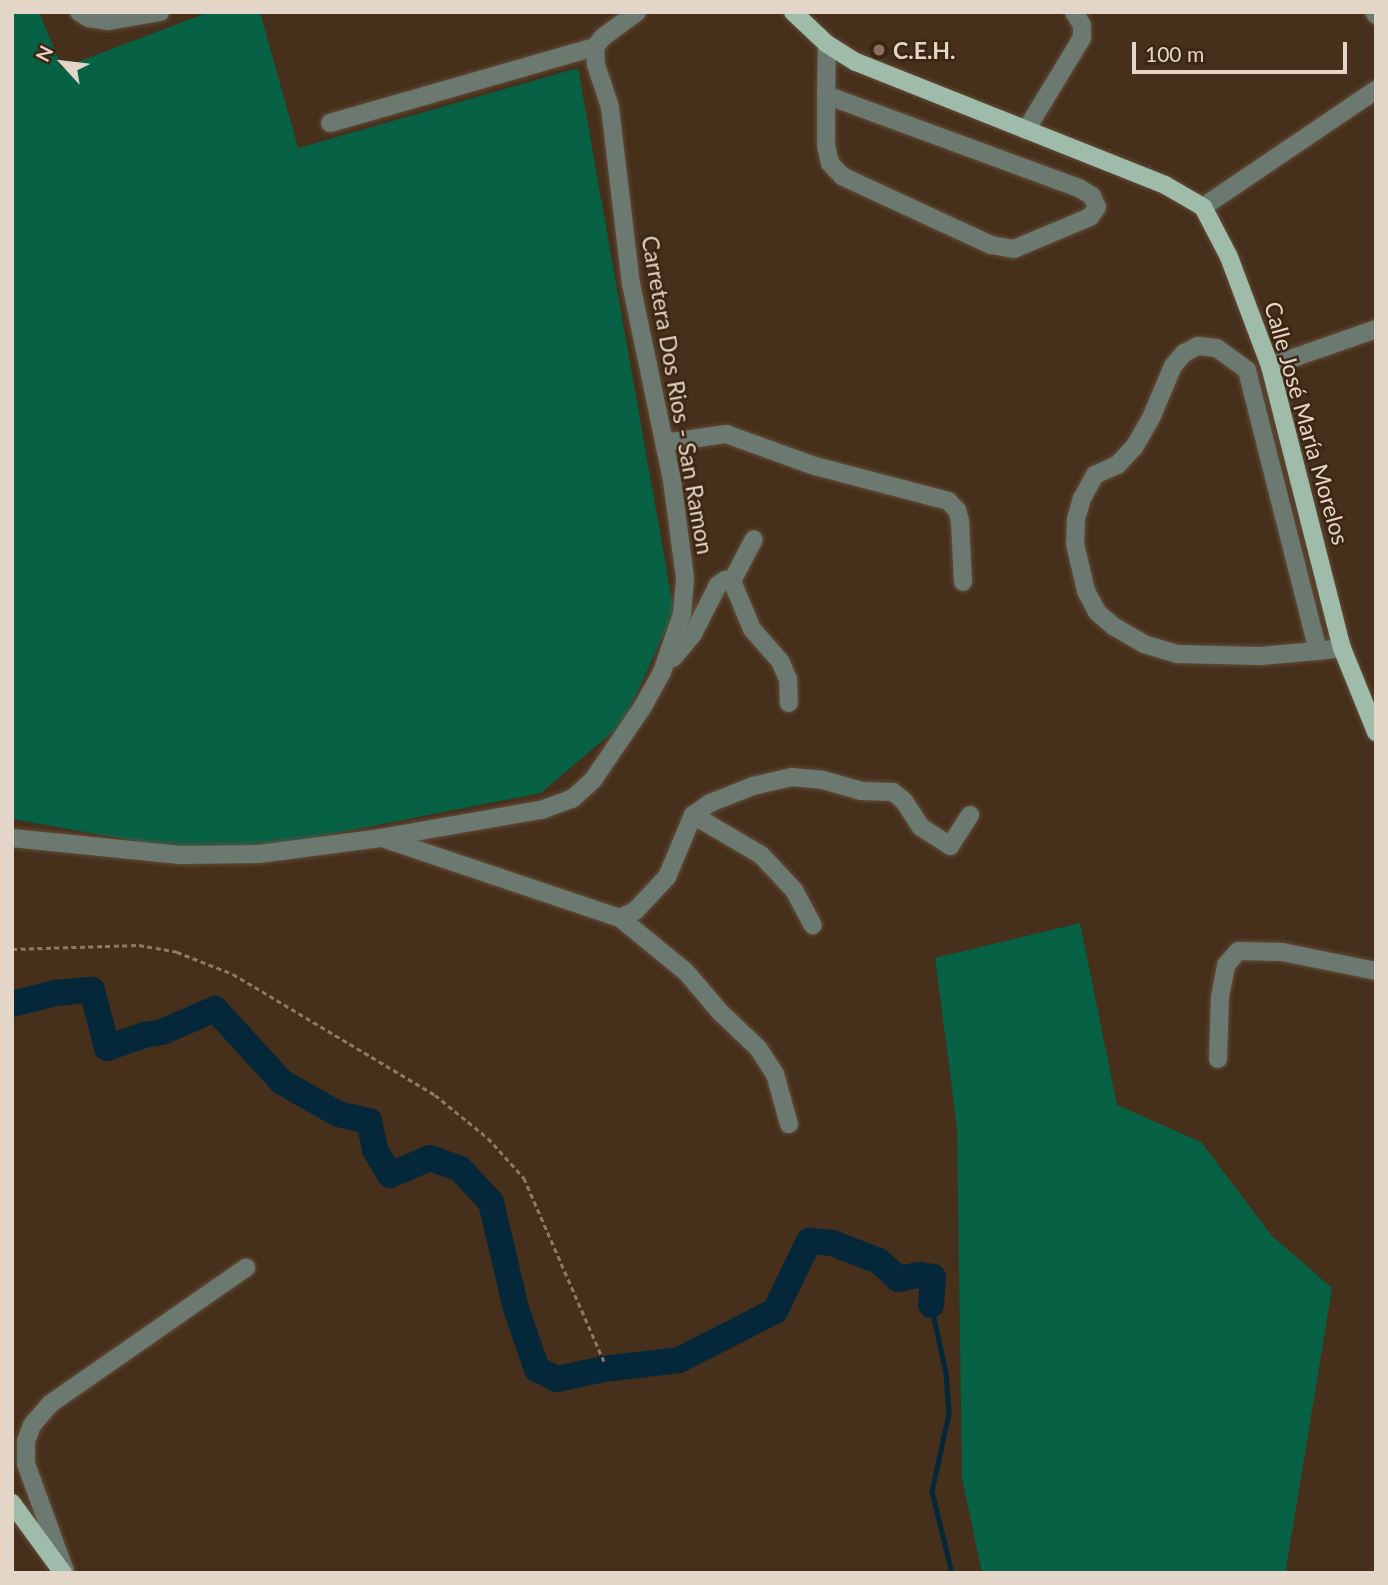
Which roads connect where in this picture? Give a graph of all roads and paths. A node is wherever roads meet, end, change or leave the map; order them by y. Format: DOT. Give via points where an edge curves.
graph roads {
  1 [pos="79,12"];
  2 [pos="160,12"];
  3 [pos="637,12"];
  4 [pos="793,12"];
  5 [pos="1074,12"];
  6 [pos="827,44"];
  7 [pos="595,47"];
  8 [pos="1376,90"];
  9 [pos="826,95"];
  10 [pos="330,123"];
  11 [pos="1026,130"];
  12 [pos="1203,207"];
  13 [pos="1376,329"];
  14 [pos="1270,366"];
  15 [pos="664,443"];
  16 [pos="754,539"];
  17 [pos="732,581"];
  18 [pos="963,582"];
  19 [pos="1342,648"];
  20 [pos="1318,651"];
  21 [pos="662,672"];
  22 [pos="789,703"];
  23 [pos="1376,732"];
  24 [pos="970,815"];
  25 [pos="693,816"];
  26 [pos="12,838"];
  27 [pos="380,838"];
  28 [pos="620,918"];
  29 [pos="813,925"];
  30 [pos="12,949"];
  31 [pos="1376,971"];
  32 [pos="1218,1059"];
  33 [pos="789,1124"];
  34 [pos="246,1268"];
  35 [pos="604,1361"];
  36 [pos="12,1503"];
  37 [pos="65,1573"];
  1 -- 2 [label="street" via="109,20"];
  3 -- 7 [label="street"];
  4 -- 6 [label="main road"];
  5 -- 11 [label="street" via="1082,25 1082,38"];
  6 -- 9 [label="street"];
  6 -- 11 [label="main road" via="890,78"];
  7 -- 10 [label="street"];
  7 -- 15 [label="street, Carretera Dos Rios - San Ramon" via="617,151 631,284"];
  8 -- 12 [label="street"];
  9 -- 9 [label="street" via="826,146 830,163 842,176 991,244 1014,249 1033,243 1090,217 1097,207 1092,196 1079,188"];
  11 -- 12 [label="main road" via="1165,185"];
  12 -- 14 [label="main road, Calle José María Morelos" via="1229,257"];
  13 -- 14 [label="street"];
  14 -- 19 [label="main road, Calle José María Morelos"];
  15 -- 18 [label="street" via="726,434 815,466 948,501 960,521"];
  15 -- 21 [label="street, Carretera Dos Rios - San Ramon" via="685,578 682,614"];
  16 -- 17 [label="street"];
  17 -- 21 [label="street" via="718,585 693,634"];
  17 -- 22 [label="street" via="752,629 788,679"];
  19 -- 20 [label="street"];
  19 -- 23 [label="main road, Calle José María Morelos"];
  20 -- 20 [label="street" via="1224,658 1177,654 1113,626 1097,612 1086,591 1075,544 1082,498 1095,475 1117,465 1134,447 1173,366 1198,346 1217,348 1247,370"];
  21 -- 27 [label="street, Carretera Dos Rios - San Ramon" via="618,746 572,799 541,810"];
  24 -- 25 [label="street" via="950,846 920,827 904,801 893,793 791,776 709,803"];
  25 -- 28 [label="street" via="667,877 635,911"];
  25 -- 29 [label="street" via="761,855 794,890"];
  26 -- 27 [label="street, Carretera Dos Rios - San Ramon" via="207,857"];
  27 -- 28 [label="street"];
  28 -- 33 [label="street" via="686,972 758,1048 775,1074"];
  30 -- 35 [label="path" via="139,945 177,952 233,974 435,1095 488,1138 524,1178"];
  31 -- 32 [label="street" via="1282,952 1238,951 1226,965 1220,997"];
  34 -- 37 [label="street" via="50,1404 32,1426 26,1441 26,1464"];
  36 -- 37 [label="main road"];
}
